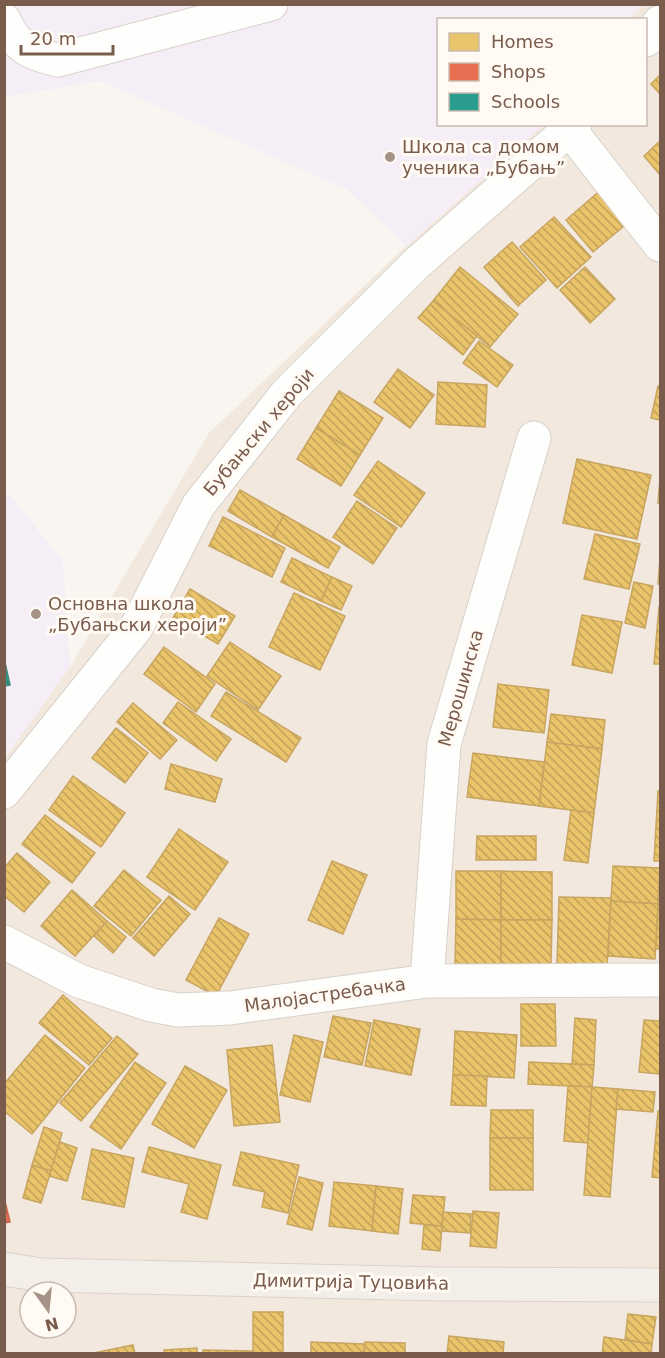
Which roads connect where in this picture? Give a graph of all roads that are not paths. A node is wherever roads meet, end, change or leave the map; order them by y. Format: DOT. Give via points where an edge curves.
graph roads {
  1 [pos="271,4"];
  2 [pos="4,20"];
  3 [pos="660,22"];
  4 [pos="647,38"];
  5 [pos="573,127"];
  6 [pos="660,245"];
  7 [pos="534,438"];
  8 [pos="4,792"];
  9 [pos="4,942"];
  10 [pos="660,980"];
  11 [pos="427,981"];
  12 [pos="4,1269"];
  13 [pos="42,1275"];
  14 [pos="4,1282"];
  15 [pos="660,1285"];
  1 -- 2 [label="street" via="58,60 32,54 10,33"];
  3 -- 4 [label="street"];
  5 -- 6 [label="street"];
  5 -- 8 [label="street, Бубањски хероји" via="416,264 287,393 198,506 136,628"];
  7 -- 11 [label="street, Мерошинска" via="444,744"];
  9 -- 11 [label="street, Малојастребачка" via="79,981 178,1010 230,1008"];
  10 -- 11 [label="street, Малојастребачка"];
  12 -- 13 [label="main road, Димитрија Туцовића"];
  13 -- 14 [label="main road, Димитрија Туцовића"];
  13 -- 15 [label="main road, Димитрија Туцовића"];
}
